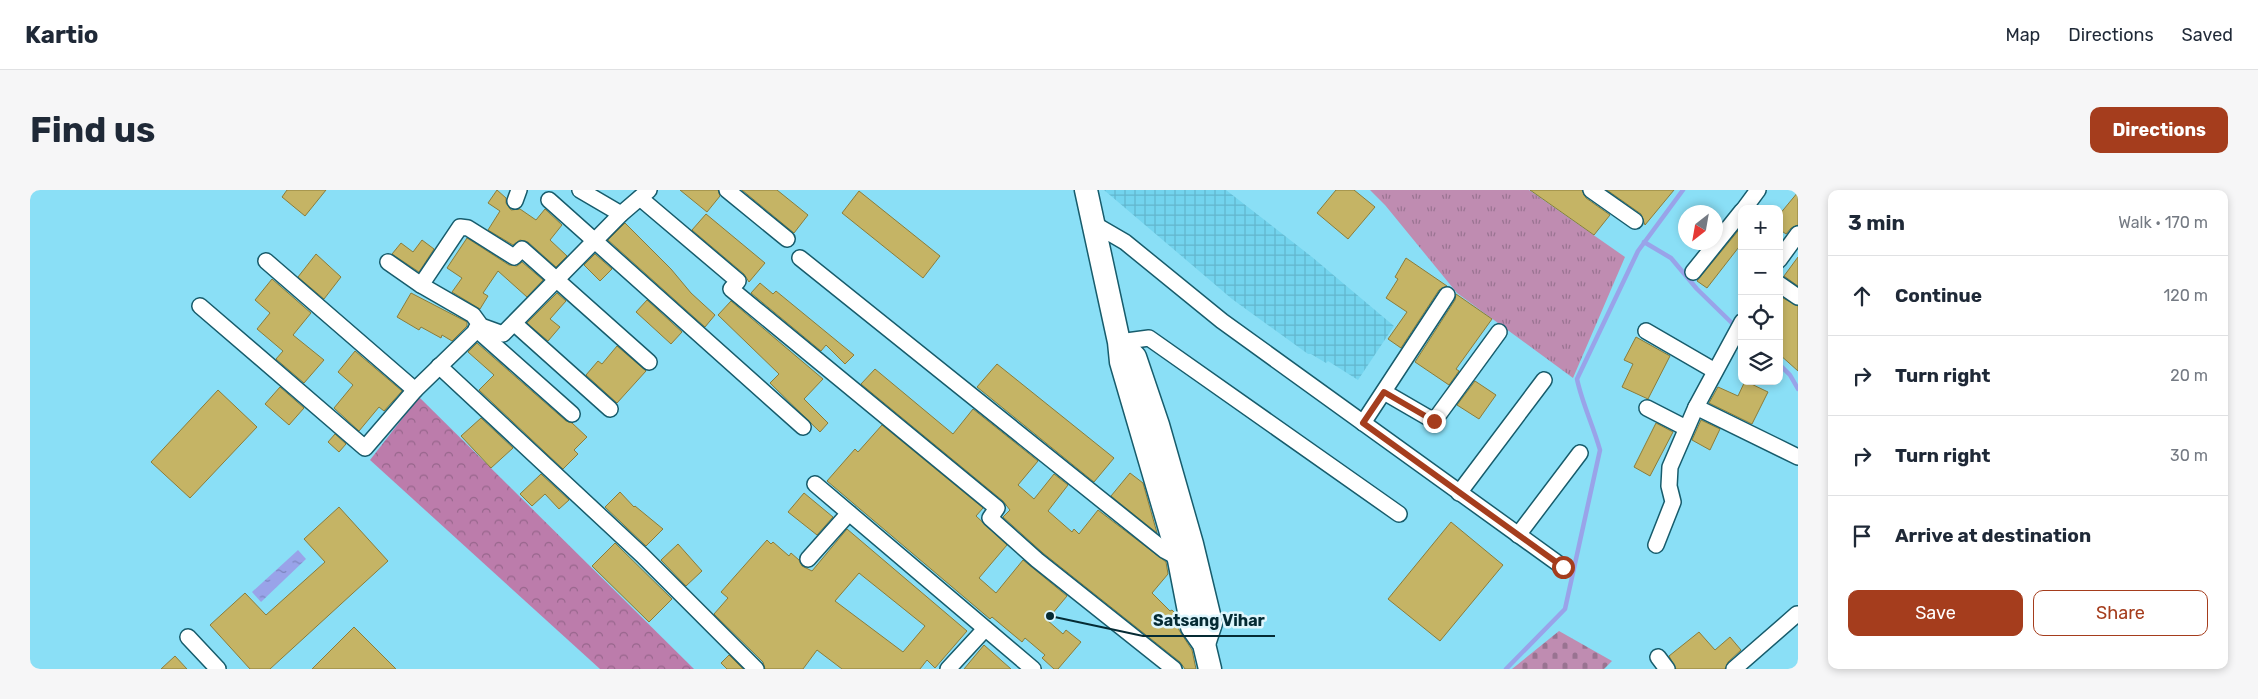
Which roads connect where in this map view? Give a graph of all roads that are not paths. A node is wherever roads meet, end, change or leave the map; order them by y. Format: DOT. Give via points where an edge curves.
graph roads {
  1 [pos="580,190"];
  2 [pos="727,190"];
  3 [pos="1591,190"];
  4 [pos="1758,190"];
  5 [pos="1084,193"];
  6 [pos="644,194"];
  7 [pos="549,200"];
  8 [pos="1747,205"];
  9 [pos="621,214"];
  10 [pos="1738,216"];
  11 [pos="1636,221"];
  12 [pos="1094,224"];
  13 [pos="1798,234"];
  14 [pos="787,239"];
  15 [pos="594,241"];
  16 [pos="1783,255"];
  17 [pos="800,258"];
  18 [pos="266,261"];
  19 [pos="388,262"];
  20 [pos="1693,272"];
  21 [pos="557,280"];
  22 [pos="421,285"];
  23 [pos="1783,287"];
  24 [pos="1447,295"];
  25 [pos="1798,297"];
  26 [pos="200,306"];
  27 [pos="515,324"];
  28 [pos="478,328"];
  29 [pos="1738,329"];
  30 [pos="1646,331"];
  31 [pos="1499,332"];
  32 [pos="1119,342"];
  33 [pos="649,362"];
  34 [pos="439,366"];
  35 [pos="1715,371"];
  36 [pos="1544,380"];
  37 [pos="415,390"];
  38 [pos="1384,392"];
  39 [pos="1696,407"];
  40 [pos="1647,408"];
  41 [pos="610,409"];
  42 [pos="572,414"];
  43 [pos="1363,423"];
  44 [pos="803,427"];
  45 [pos="1686,428"];
  46 [pos="1580,452"];
  47 [pos="1798,457"];
  48 [pos="815,484"];
  49 [pos="1460,493"];
  50 [pos="849,513"];
  51 [pos="1398,514"];
  52 [pos="1518,534"];
  53 [pos="1656,545"];
  54 [pos="1187,558"];
  55 [pos="808,559"];
  56 [pos="1563,567"];
  57 [pos="1797,614"];
  58 [pos="985,629"];
  59 [pos="188,637"];
  60 [pos="218,669"];
  61 [pos="756,669"];
  62 [pos="948,669"];
  63 [pos="1032,669"];
  64 [pos="1174,669"];
  65 [pos="1210,669"];
  66 [pos="1734,669"];
  1 -- 9 [label="street"];
  2 -- 14 [label="street"];
  3 -- 11 [label="street"];
  4 -- 8 [label="street"];
  5 -- 12 [label="main road"];
  6 -- 9 [label="street"];
  6 -- 64 [label="street" via="738,281 731,289 997,508 990,518 1037,560"];
  7 -- 15 [label="street"];
  9 -- 15 [label="street"];
  10 -- 20 [label="street"];
  12 -- 32 [label="main road"];
  12 -- 43 [label="street" via="1125,242 1222,320"];
  13 -- 16 [label="street"];
  15 -- 21 [label="street"];
  15 -- 44 [label="street"];
  17 -- 54 [label="street"];
  18 -- 37 [label="street"];
  19 -- 22 [label="street"];
  21 -- 22 [label="street" via="522,249 514,257 468,228 460,227"];
  21 -- 27 [label="street"];
  21 -- 33 [label="street"];
  22 -- 28 [label="street" via="473,315"];
  23 -- 25 [label="street"];
  24 -- 38 [label="street"];
  26 -- 37 [label="street" via="365,448"];
  27 -- 28 [label="street" via="503,334"];
  27 -- 41 [label="street"];
  28 -- 34 [label="street"];
  28 -- 42 [label="street"];
  29 -- 35 [label="street"];
  30 -- 35 [label="street"];
  31 -- 38 [label="street" via="1434,421"];
  32 -- 51 [label="street" via="1149,338"];
  32 -- 54 [label="main road" via="1135,357 1158,426"];
  34 -- 37 [label="street"];
  34 -- 61 [label="street" via="642,555"];
  35 -- 39 [label="street"];
  36 -- 49 [label="street"];
  38 -- 43 [label="street"];
  39 -- 45 [label="street"];
  39 -- 47 [label="street"];
  40 -- 45 [label="street"];
  43 -- 49 [label="street"];
  45 -- 53 [label="street" via="1670,467 1672,510"];
  46 -- 52 [label="street"];
  48 -- 50 [label="street"];
  49 -- 52 [label="street"];
  50 -- 55 [label="street"];
  50 -- 58 [label="street"];
  52 -- 56 [label="street"];
  54 -- 65 [label="main road" via="1211,623 1204,644"];
  57 -- 66 [label="street"];
  58 -- 62 [label="street"];
  58 -- 63 [label="street"];
  59 -- 60 [label="street"];
}
